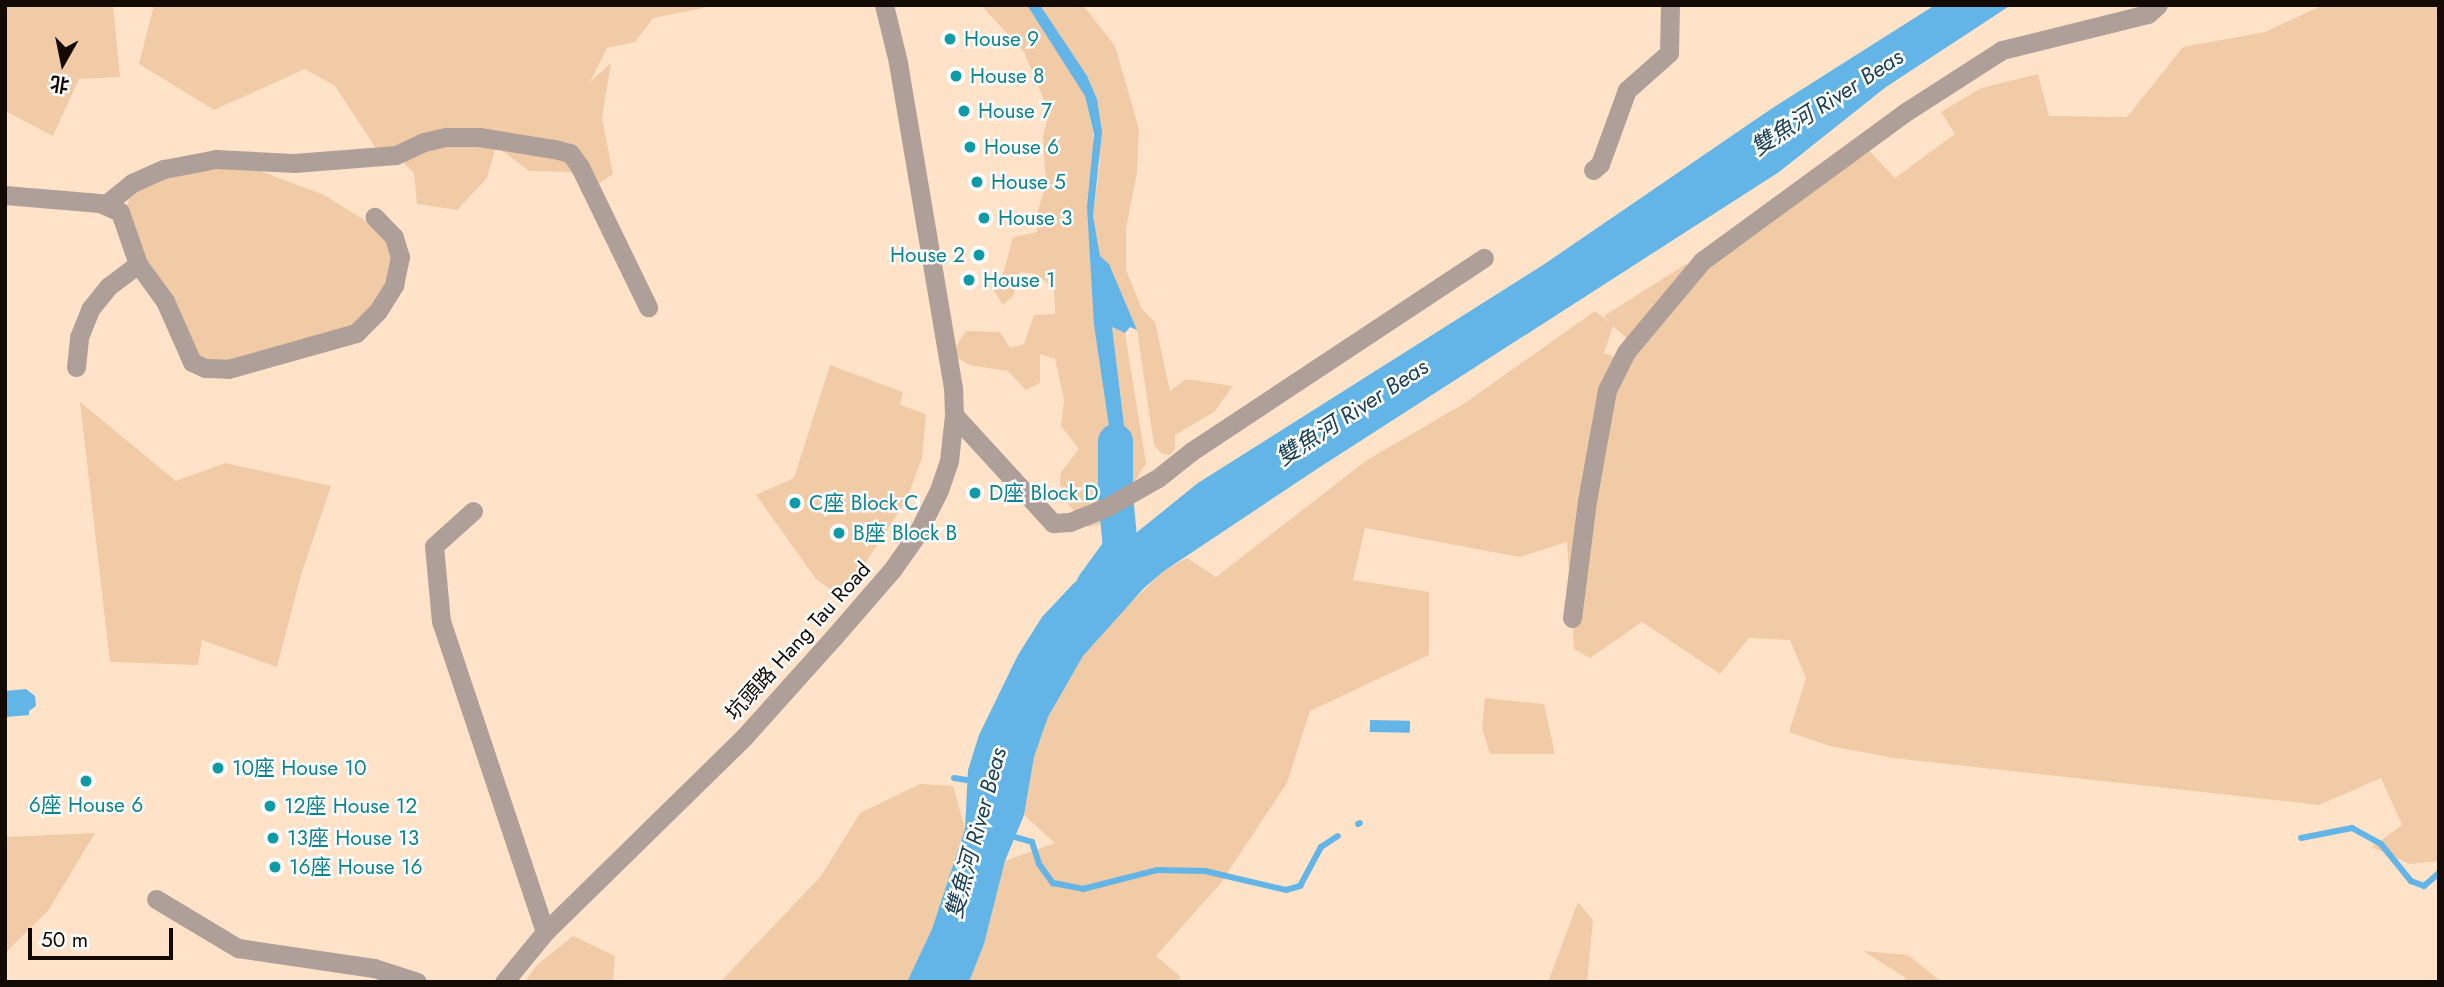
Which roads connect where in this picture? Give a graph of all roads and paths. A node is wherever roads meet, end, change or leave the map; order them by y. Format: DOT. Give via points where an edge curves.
graph roads {
  1 [pos="884,5"];
  2 [pos="1670,5"];
  3 [pos="2158,5"];
  4 [pos="1593,170"];
  5 [pos="5,195"];
  6 [pos="105,205"];
  7 [pos="375,218"];
  8 [pos="1485,258"];
  9 [pos="138,264"];
  10 [pos="648,307"];
  11 [pos="76,367"];
  12 [pos="954,415"];
  13 [pos="473,511"];
  14 [pos="1572,618"];
  15 [pos="156,899"];
  16 [pos="545,932"];
  17 [pos="417,982"];
  18 [pos="504,982"];
  1 -- 12 [label="street, 坑頭路 Hang Tau Road" via="898,62 950,366"];
  2 -- 4 [label="street" via="1669,53 1626,90 1600,164"];
  3 -- 14 [label="street" via="2148,14 2002,50 1903,113 1702,261 1626,352 1607,390"];
  5 -- 6 [label="street"];
  6 -- 9 [label="street" via="120,212"];
  6 -- 10 [label="street" via="132,183 164,169 216,159 294,163 396,155 446,137 479,137 554,149 570,153 580,167"];
  7 -- 9 [label="street" via="394,237 400,257 394,285 364,326 356,333 228,369 192,362 165,300"];
  8 -- 12 [label="street" via="1192,450 1157,478 1070,522 1054,523"];
  9 -- 11 [label="street" via="108,286 91,308 79,337"];
  12 -- 16 [label="street, 坑頭路 Hang Tau Road" via="949,461 939,490 892,570 745,736"];
  13 -- 16 [label="street" via="434,546 441,621"];
  15 -- 17 [label="street" via="238,948 374,968"];
  16 -- 18 [label="street, 坑頭路 Hang Tau Road"];
}
